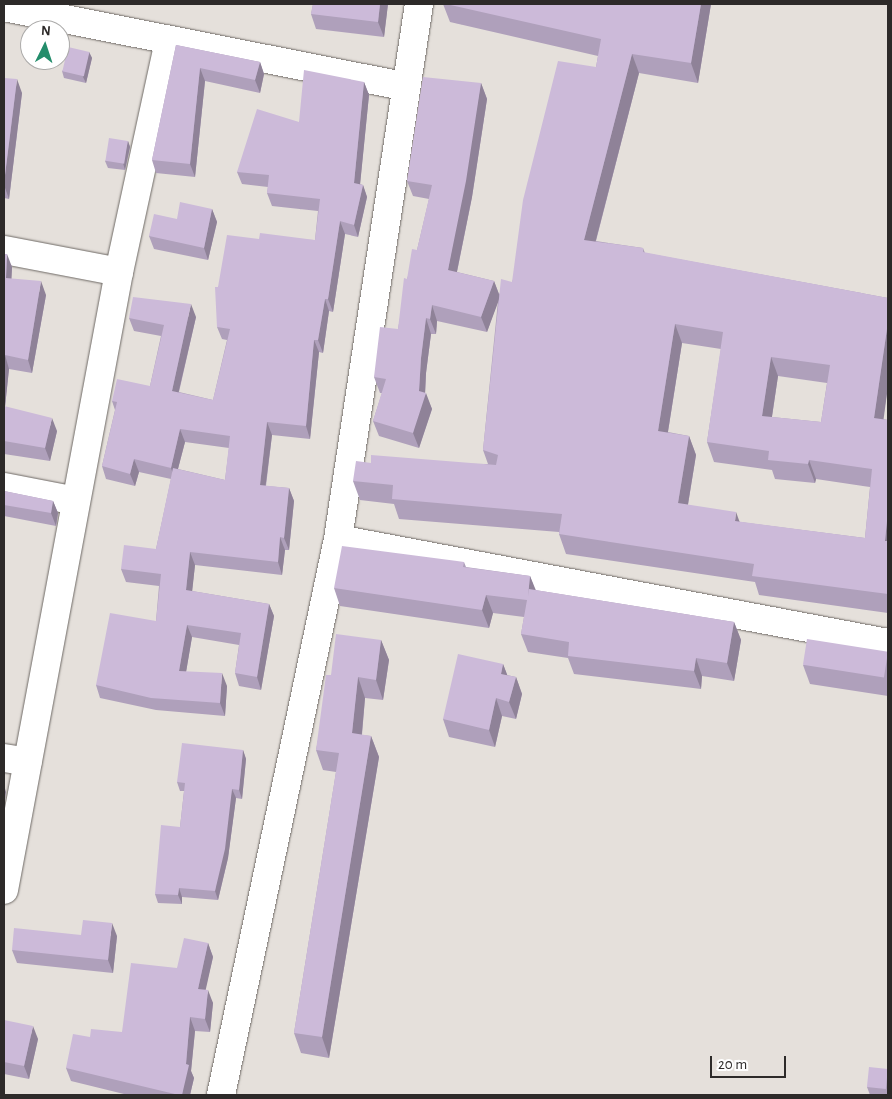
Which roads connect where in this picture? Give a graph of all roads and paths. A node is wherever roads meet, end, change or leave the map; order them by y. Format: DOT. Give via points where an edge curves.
graph roads {
  1 [pos="419,4"];
  2 [pos="4,7"];
  3 [pos="169,40"];
  4 [pos="404,86"];
  5 [pos="4,250"];
  6 [pos="119,272"];
  7 [pos="4,488"];
  8 [pos="76,501"];
  9 [pos="338,539"];
  10 [pos="888,643"];
  11 [pos="16,760"];
  12 [pos="4,890"];
  13 [pos="221,1095"];
  1 -- 4 [label="street"];
  2 -- 3 [label="street"];
  3 -- 4 [label="street"];
  3 -- 6 [label="street"];
  4 -- 9 [label="street"];
  5 -- 6 [label="street"];
  6 -- 8 [label="street"];
  7 -- 8 [label="street"];
  8 -- 11 [label="street"];
  9 -- 10 [label="street"];
  9 -- 13 [label="street"];
  11 -- 12 [label="street"];
}
